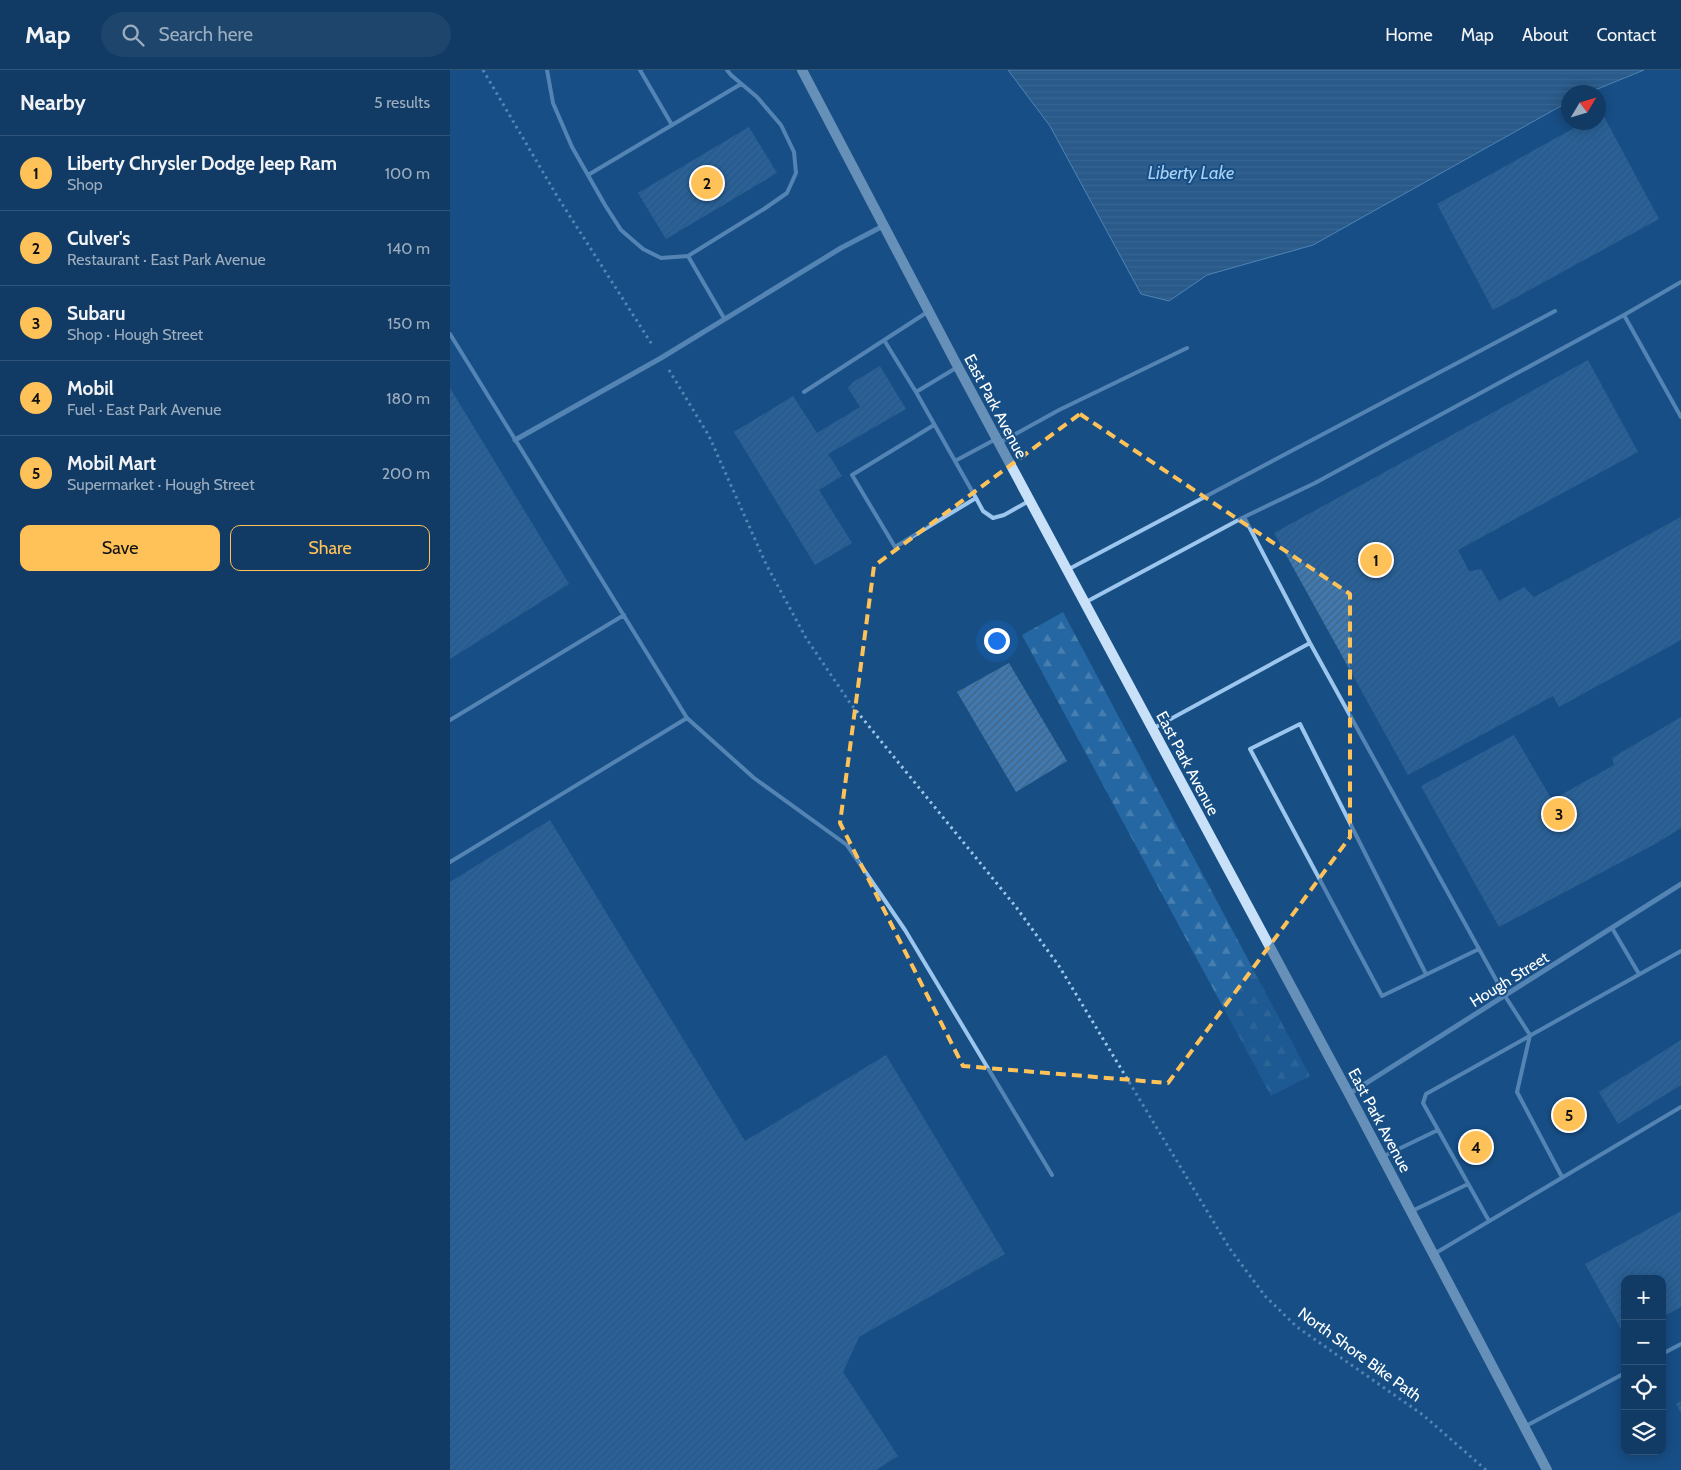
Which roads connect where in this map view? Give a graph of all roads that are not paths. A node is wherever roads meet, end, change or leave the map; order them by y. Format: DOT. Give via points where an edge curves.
graph roads {
  1 [pos="547,70"];
  2 [pos="640,70"];
  3 [pos="728,70"];
  4 [pos="802,70"];
  5 [pos="742,84"];
  6 [pos="672,125"];
  7 [pos="588,175"];
  8 [pos="883,226"];
  9 [pos="688,256"];
  10 [pos="1681,282"];
  11 [pos="929,311"];
  12 [pos="1555,311"];
  13 [pos="1624,314"];
  14 [pos="724,318"];
  15 [pos="450,334"];
  16 [pos="884,340"];
  17 [pos="1187,348"];
  18 [pos="958,367"];
  19 [pos="804,392"];
  20 [pos="916,392"];
  21 [pos="1681,417"];
  22 [pos="934,425"];
  23 [pos="516,440"];
  24 [pos="998,441"];
  25 [pos="955,462"];
  26 [pos="976,498"];
  27 [pos="1030,501"];
  28 [pos="1244,517"];
  29 [pos="1066,570"];
  30 [pos="1084,604"];
  31 [pos="624,615"];
  32 [pos="1310,643"];
  33 [pos="687,718"];
  34 [pos="450,720"];
  35 [pos="1152,730"];
  36 [pos="450,862"];
  37 [pos="1681,884"];
  38 [pos="1612,928"];
  39 [pos="1479,949"];
  40 [pos="1681,951"];
  41 [pos="1426,974"];
  42 [pos="1639,974"];
  43 [pos="1505,996"];
  44 [pos="1530,1035"];
  45 [pos="1350,1094"];
  46 [pos="1681,1107"];
  47 [pos="1438,1130"];
  48 [pos="1383,1157"];
  49 [pos="1052,1175"];
  50 [pos="1562,1178"];
  51 [pos="1468,1184"];
  52 [pos="1411,1211"];
  53 [pos="1489,1221"];
  54 [pos="1434,1254"];
  55 [pos="1681,1344"];
  56 [pos="1666,1352"];
  57 [pos="1621,1376"];
  58 [pos="1524,1427"];
  59 [pos="1547,1470"];
  1 -- 7 [label="lane" via="553,103"];
  2 -- 6 [label="lane"];
  3 -- 5 [label="lane"];
  4 -- 8 [label="main road, East Park Avenue"];
  5 -- 6 [label="lane"];
  5 -- 9 [label="lane" via="781,125 794,152 796,173 787,193"];
  6 -- 7 [label="lane"];
  7 -- 9 [label="lane" via="621,230 643,249 661,258"];
  8 -- 11 [label="main road, East Park Avenue"];
  8 -- 14 [label="street"];
  9 -- 14 [label="lane"];
  10 -- 13 [label="lane"];
  11 -- 16 [label="lane"];
  11 -- 18 [label="main road, East Park Avenue"];
  12 -- 29 [label="lane"];
  13 -- 21 [label="lane"];
  13 -- 28 [label="lane" via="1316,483"];
  14 -- 23 [label="street" via="661,358"];
  15 -- 23 [label="lane"];
  16 -- 19 [label="lane"];
  16 -- 20 [label="lane"];
  17 -- 24 [label="lane"];
  18 -- 20 [label="lane"];
  18 -- 24 [label="main road, East Park Avenue"];
  20 -- 22 [label="lane"];
  22 -- 25 [label="lane"];
  22 -- 26 [label="lane" via="852,475 895,547"];
  23 -- 31 [label="lane"];
  24 -- 25 [label="lane"];
  24 -- 27 [label="main road, East Park Avenue"];
  25 -- 26 [label="lane"];
  26 -- 27 [label="lane" via="983,511 993,518"];
  27 -- 29 [label="main road, East Park Avenue"];
  28 -- 30 [label="lane"];
  28 -- 32 [label="lane"];
  29 -- 30 [label="main road, East Park Avenue"];
  30 -- 35 [label="main road, East Park Avenue"];
  31 -- 33 [label="lane"];
  31 -- 34 [label="lane"];
  32 -- 35 [label="lane"];
  32 -- 39 [label="lane"];
  33 -- 36 [label="lane"];
  33 -- 49 [label="lane" via="754,778 847,845 905,930"];
  35 -- 45 [label="main road, East Park Avenue"];
  37 -- 38 [label="street, Hough Street"];
  38 -- 42 [label="lane"];
  38 -- 43 [label="street, Hough Street"];
  39 -- 41 [label="lane"];
  39 -- 43 [label="lane"];
  40 -- 42 [label="lane"];
  41 -- 41 [label="lane" via="1382,996 1250,749 1300,724"];
  42 -- 44 [label="lane"];
  43 -- 44 [label="lane"];
  43 -- 45 [label="street, Hough Street"];
  44 -- 47 [label="lane" via="1426,1094 1423,1103"];
  44 -- 50 [label="lane" via="1517,1092"];
  45 -- 48 [label="main road, East Park Avenue"];
  46 -- 50 [label="lane"];
  47 -- 48 [label="lane"];
  47 -- 51 [label="lane"];
  48 -- 52 [label="main road, East Park Avenue"];
  50 -- 53 [label="lane"];
  51 -- 52 [label="lane"];
  51 -- 53 [label="lane"];
  52 -- 54 [label="main road, East Park Avenue"];
  53 -- 54 [label="lane"];
  54 -- 58 [label="main road, East Park Avenue"];
  55 -- 56 [label="lane"];
  57 -- 58 [label="lane"];
  58 -- 59 [label="main road, East Park Avenue"];
}
